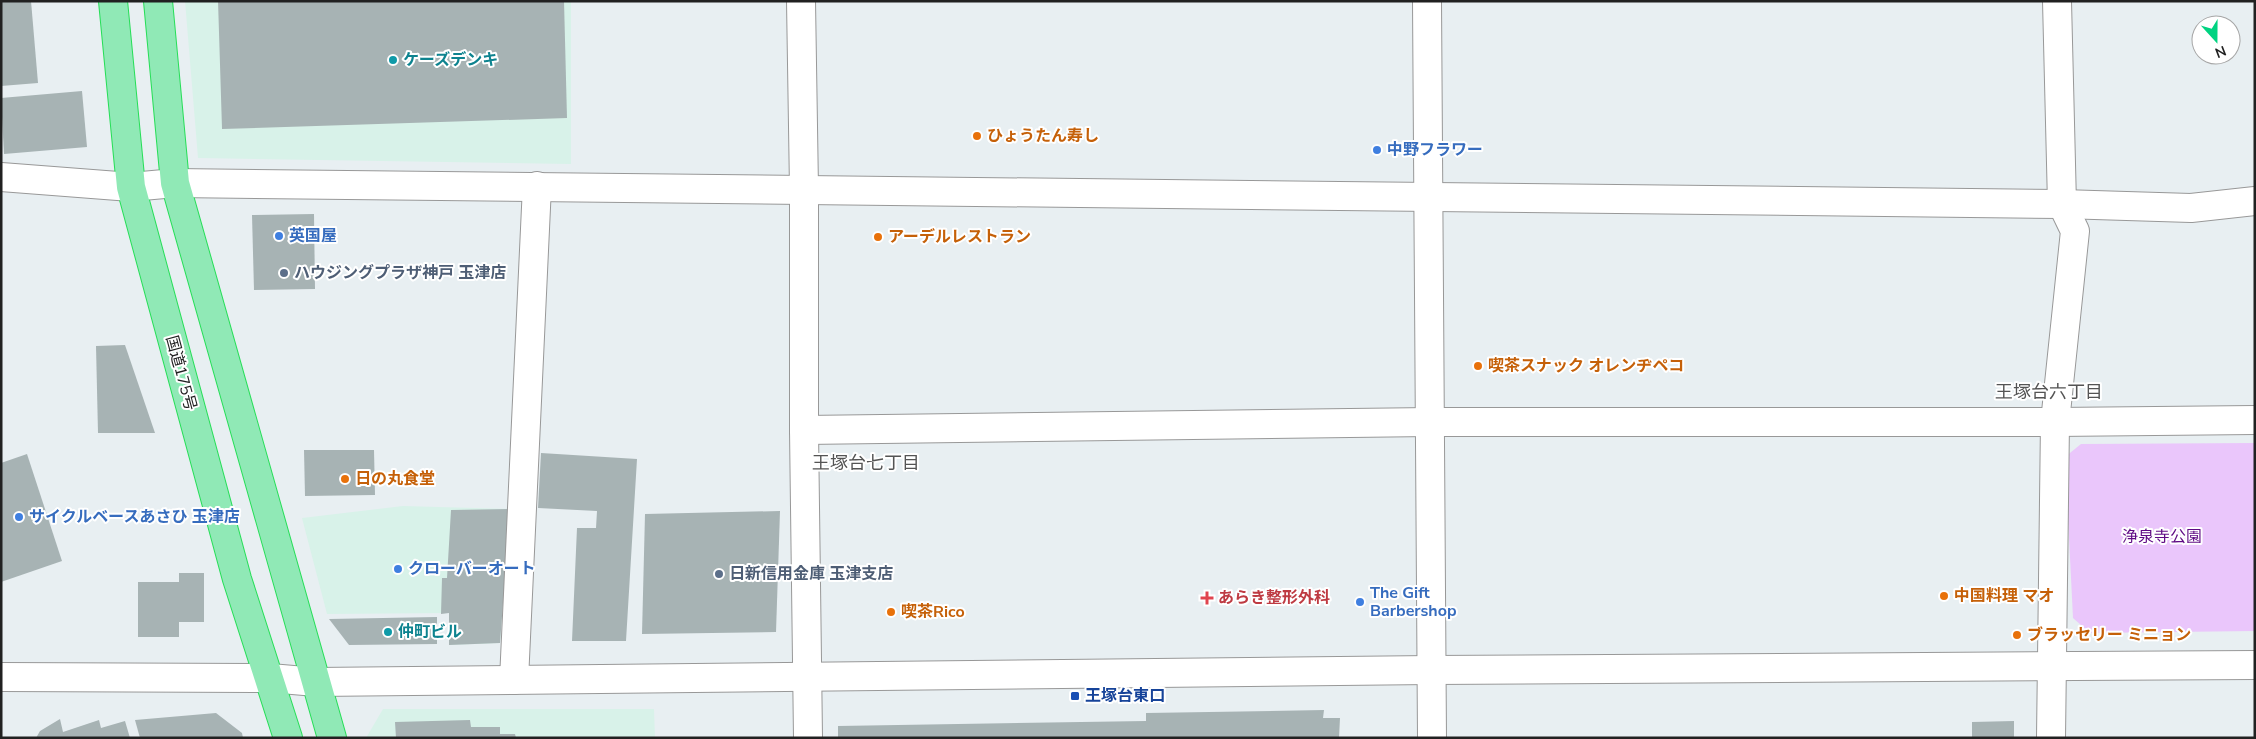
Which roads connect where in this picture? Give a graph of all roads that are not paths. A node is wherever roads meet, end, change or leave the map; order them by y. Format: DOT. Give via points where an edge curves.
graph roads {
  1 [pos="113,1"];
  2 [pos="158,1"];
  3 [pos="801,1"];
  4 [pos="1427,1"];
  5 [pos="2057,1"];
  6 [pos="1,177"];
  7 [pos="175,183"];
  8 [pos="537,186"];
  9 [pos="131,187"];
  10 [pos="804,190"];
  11 [pos="1429,196"];
  12 [pos="2255,202"];
  13 [pos="2062,204"];
  14 [pos="2255,420"];
  15 [pos="1430,422"];
  16 [pos="2055,422"];
  17 [pos="804,430"];
  18 [pos="2255,665"];
  19 [pos="2052,667"];
  20 [pos="1431,670"];
  21 [pos="1,677"];
  22 [pos="807,677"];
  23 [pos="270,678"];
  24 [pos="514,680"];
  25 [pos="316,682"];
  26 [pos="288,738"];
  27 [pos="332,738"];
  28 [pos="808,738"];
  29 [pos="1432,738"];
  30 [pos="2051,738"];
  1 -- 9 [label="highway, 国道175号"];
  2 -- 7 [label="highway"];
  3 -- 10 [label="street"];
  4 -- 11 [label="street"];
  5 -- 13 [label="street"];
  6 -- 9 [label="street"];
  7 -- 8 [label="street"];
  7 -- 9 [label="street"];
  7 -- 25 [label="highway"];
  8 -- 10 [label="street"];
  8 -- 24 [label="street"];
  9 -- 23 [label="highway, 国道175号" via="237,579"];
  10 -- 11 [label="street"];
  10 -- 17 [label="street"];
  11 -- 13 [label="street"];
  11 -- 15 [label="street"];
  12 -- 13 [label="street" via="2191,208"];
  13 -- 16 [label="street" via="2075,231"];
  14 -- 16 [label="street"];
  15 -- 16 [label="street"];
  15 -- 17 [label="street"];
  15 -- 20 [label="street"];
  16 -- 19 [label="street"];
  17 -- 22 [label="street"];
  18 -- 19 [label="street"];
  19 -- 20 [label="street"];
  19 -- 30 [label="street"];
  20 -- 22 [label="street"];
  20 -- 29 [label="street"];
  21 -- 23 [label="street"];
  22 -- 24 [label="street"];
  22 -- 28 [label="street"];
  23 -- 25 [label="street"];
  23 -- 26 [label="highway, 国道175号"];
  24 -- 25 [label="street"];
  25 -- 27 [label="highway"];
}
